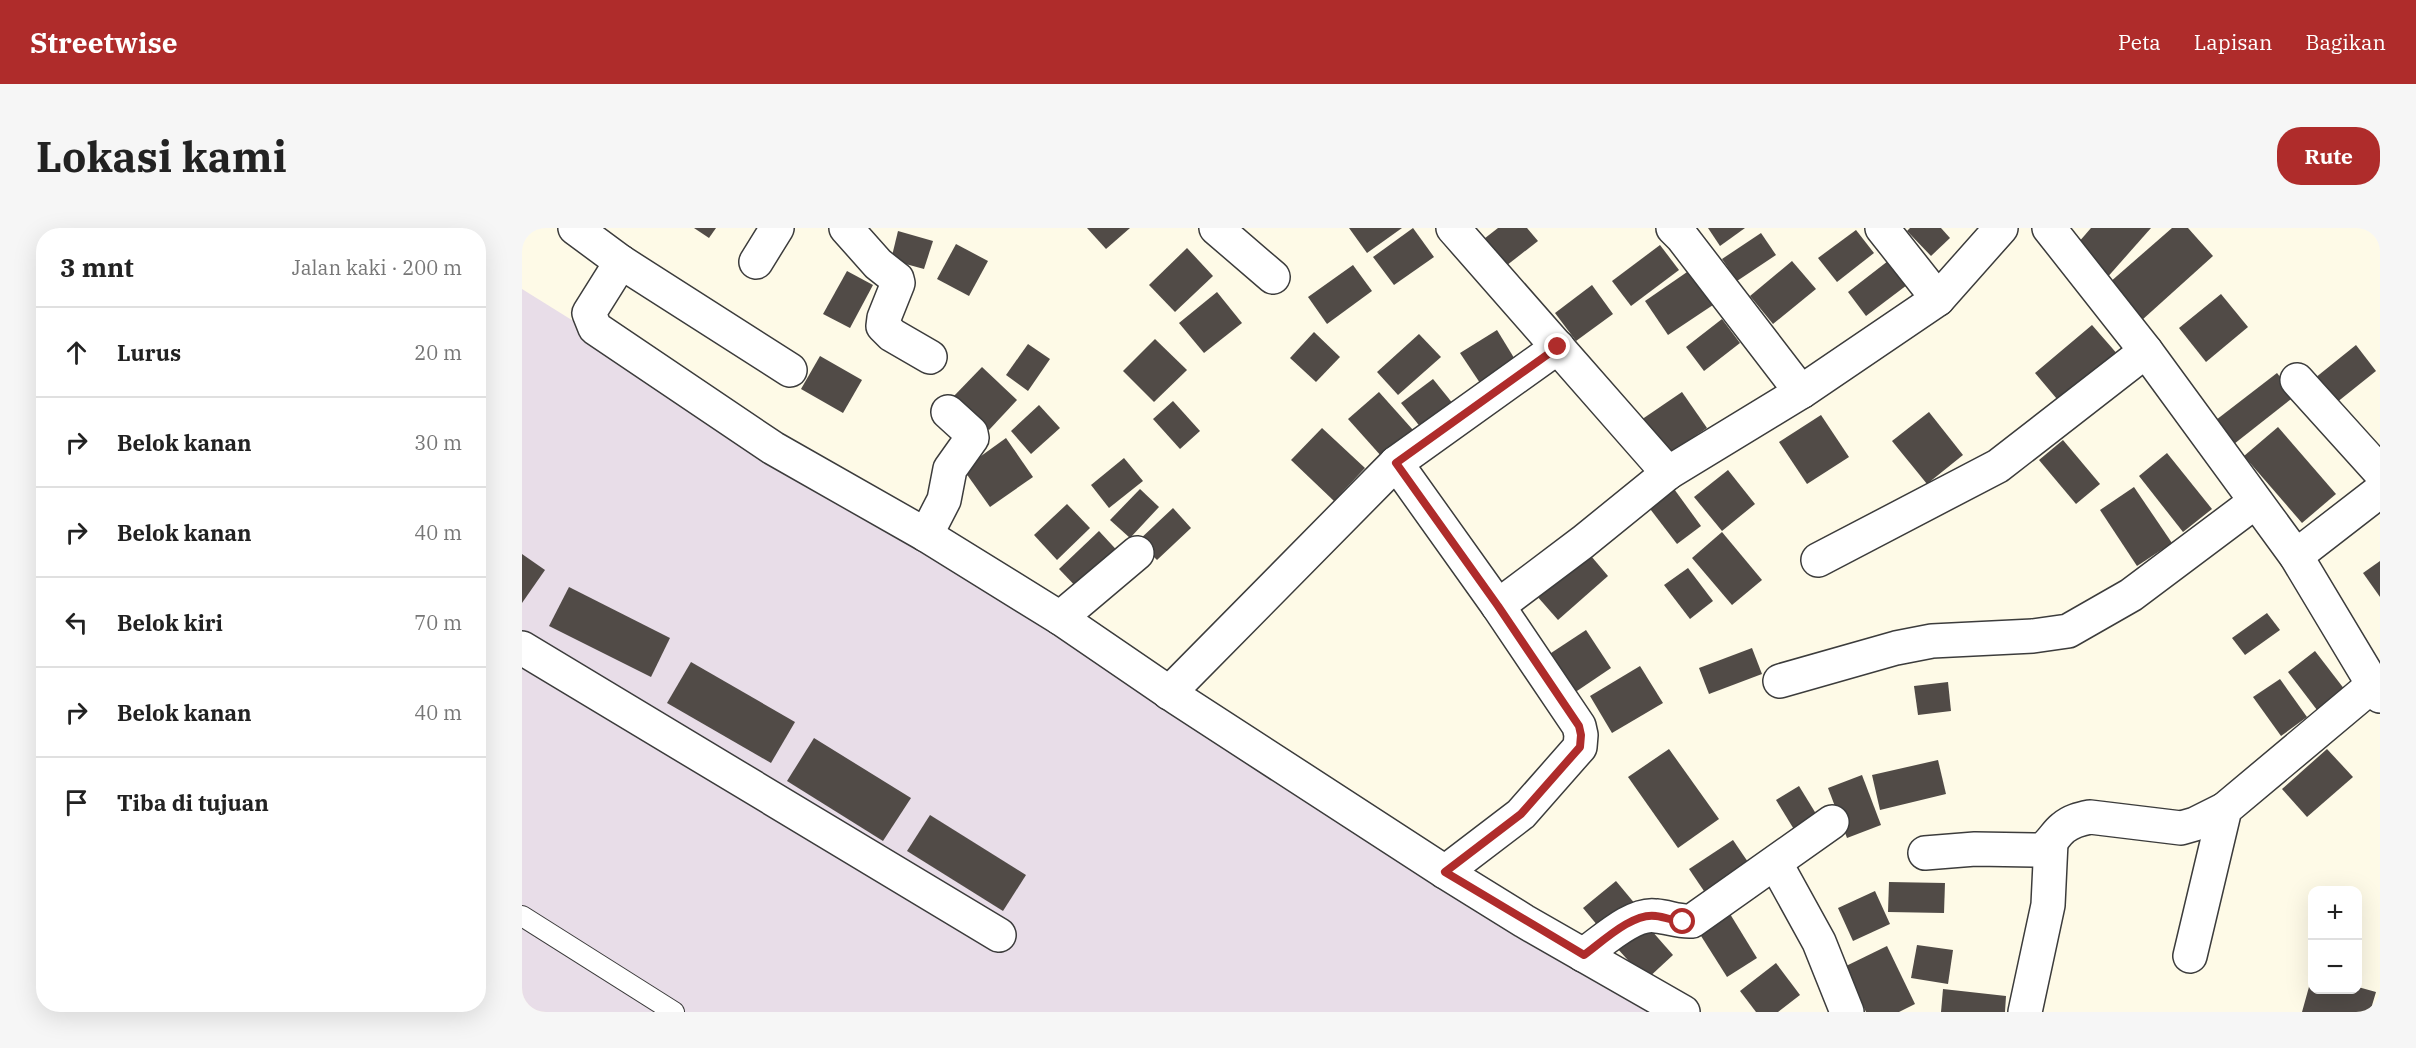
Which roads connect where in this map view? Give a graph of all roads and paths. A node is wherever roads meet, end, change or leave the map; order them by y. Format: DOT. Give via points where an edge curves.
graph roads {
  1 [pos="575,228"];
  2 [pos="777,228"];
  3 [pos="846,228"];
  4 [pos="1216,228"];
  5 [pos="1453,228"];
  6 [pos="1673,228"];
  7 [pos="1882,228"];
  8 [pos="2001,228"];
  9 [pos="2049,228"];
  10 [pos="621,262"];
  11 [pos="756,262"];
  12 [pos="1273,277"];
  13 [pos="1938,299"];
  14 [pos="1558,347"];
  15 [pos="2146,351"];
  16 [pos="930,357"];
  17 [pos="790,370"];
  18 [pos="2297,380"];
  19 [pos="1801,392"];
  20 [pos="948,412"];
  21 [pos="1396,463"];
  22 [pos="2380,472"];
  23 [pos="1668,473"];
  24 [pos="2380,491"];
  25 [pos="2255,502"];
  26 [pos="926,535"];
  27 [pos="1137,554"];
  28 [pos="2296,556"];
  29 [pos="1818,560"];
  30 [pos="1498,606"];
  31 [pos="1060,618"];
  32 [pos="522,648"];
  33 [pos="1780,681"];
  34 [pos="2377,690"];
  35 [pos="1169,693"];
  36 [pos="2225,809"];
  37 [pos="1832,822"];
  38 [pos="2051,842"];
  39 [pos="1925,853"];
  40 [pos="1776,864"];
  41 [pos="1445,872"];
  42 [pos="522,916"];
  43 [pos="999,935"];
  44 [pos="1584,955"];
  45 [pos="2190,956"];
  46 [pos="674,1012"];
  47 [pos="1683,1012"];
  48 [pos="1847,1012"];
  49 [pos="2025,1012"];
  1 -- 10 [label="street"];
  2 -- 11 [label="street"];
  3 -- 16 [label="street" via="897,279 883,326"];
  4 -- 12 [label="street"];
  5 -- 14 [label="street"];
  6 -- 19 [label="street"];
  7 -- 13 [label="street"];
  8 -- 13 [label="street"];
  9 -- 15 [label="street"];
  10 -- 17 [label="street"];
  10 -- 26 [label="street" via="589,313 595,328 773,448"];
  13 -- 19 [label="street"];
  14 -- 21 [label="street"];
  14 -- 23 [label="street"];
  15 -- 25 [label="street"];
  15 -- 29 [label="street" via="1998,465"];
  18 -- 22 [label="street"];
  19 -- 23 [label="street"];
  20 -- 26 [label="street" via="972,438 950,469 944,500"];
  21 -- 30 [label="street"];
  21 -- 35 [label="street"];
  23 -- 30 [label="street"];
  24 -- 28 [label="street"];
  25 -- 28 [label="street"];
  25 -- 33 [label="street" via="2131,595 2067,631 1923,643"];
  26 -- 31 [label="street"];
  27 -- 31 [label="street"];
  28 -- 34 [label="street"];
  30 -- 41 [label="street" via="1579,726 1580,747 1521,814"];
  31 -- 35 [label="street"];
  32 -- 43 [label="street"];
  34 -- 36 [label="street"];
  35 -- 41 [label="street"];
  36 -- 38 [label="street" via="2181,828 2090,817 2062,828"];
  36 -- 45 [label="street"];
  37 -- 40 [label="street"];
  38 -- 39 [label="street" via="2039,850"];
  38 -- 49 [label="street" via="2046,915"];
  40 -- 44 [label="street" via="1692,921 1657,916 1634,919"];
  40 -- 48 [label="street" via="1819,942"];
  41 -- 44 [label="street"];
  42 -- 46 [label="lane"];
  44 -- 47 [label="street"];
}
